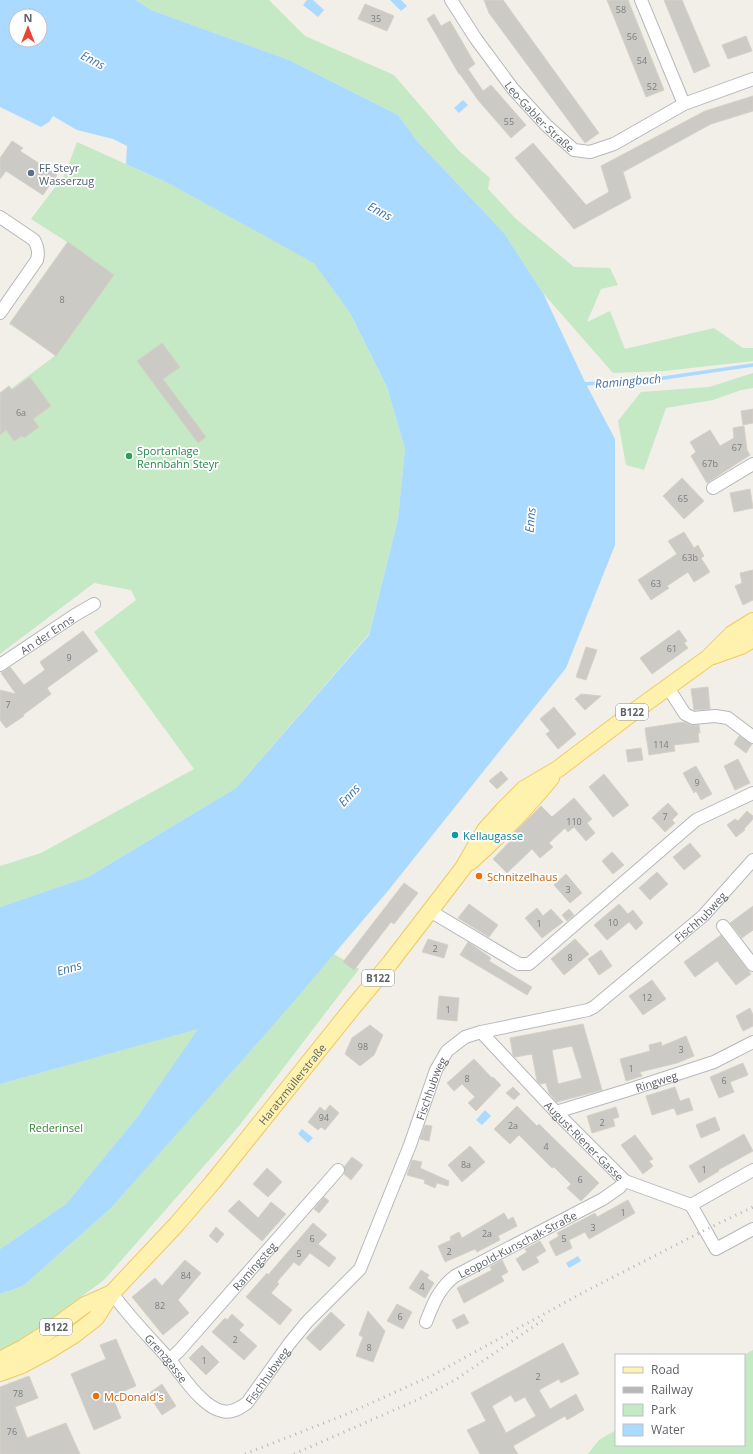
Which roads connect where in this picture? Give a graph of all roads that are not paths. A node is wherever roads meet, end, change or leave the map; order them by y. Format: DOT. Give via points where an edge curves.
graph roads {
  1 [pos="451,0"];
  2 [pos="641,0"];
  3 [pos="753,79"];
  4 [pos="684,104"];
  5 [pos="0,217"];
  6 [pos="0,313"];
  7 [pos="753,464"];
  8 [pos="713,488"];
  9 [pos="94,604"];
  10 [pos="753,621"];
  11 [pos="753,639"];
  12 [pos="708,658"];
  13 [pos="0,665"];
  14 [pos="667,686"];
  15 [pos="753,737"];
  16 [pos="753,793"];
  17 [pos="753,860"];
  18 [pos="430,911"];
  19 [pos="723,926"];
  20 [pos="753,965"];
  21 [pos="481,1032"];
  22 [pos="753,1042"];
  23 [pos="556,1112"];
  24 [pos="338,1170"];
  25 [pos="753,1170"];
  26 [pos="625,1181"];
  27 [pos="691,1205"];
  28 [pos="753,1229"];
  29 [pos="112,1292"];
  30 [pos="426,1322"];
  31 [pos="0,1360"];
  32 [pos="169,1360"];
  33 [pos="0,1373"];
  34 [pos="230,1411"];
  1 -- 4 [label="street, Leo-Gabler-Straße" via="513,89 546,125 574,150 590,152 614,144"];
  2 -- 4 [label="street"];
  3 -- 4 [label="street, Leo-Gabler-Straße"];
  5 -- 6 [label="street" via="34,240 38,254 37,260"];
  7 -- 8 [label="street"];
  9 -- 13 [label="street, An der Enns"];
  10 -- 12 [label="main road, Haratzmüllerstraße / B122" via="732,634"];
  11 -- 12 [label="main road, Haratzmüllerstraße / B122"];
  12 -- 14 [label="main road, Haratzmüllerstraße / B122"];
  14 -- 15 [label="street" via="685,714 693,718 728,718"];
  14 -- 18 [label="main road, Haratzmüllerstraße / B122" via="558,769 524,790 481,835 463,868"];
  16 -- 18 [label="street" via="696,820 530,964 519,964"];
  17 -- 21 [label="street, Fischhubweg" via="703,916 588,1010"];
  18 -- 29 [label="main road, Haratzmüllerstraße / B122" via="213,1182"];
  19 -- 20 [label="street"];
  21 -- 23 [label="street, August-Riener-Gasse"];
  21 -- 34 [label="street, Fischhubweg" via="465,1037 447,1051 436,1070 410,1145 360,1269 307,1322 247,1403"];
  22 -- 23 [label="street, Ringweg" via="714,1062 626,1092"];
  23 -- 26 [label="street, August-Riener-Gasse"];
  24 -- 32 [label="street, Ramingsteg"];
  25 -- 27 [label="street"];
  26 -- 27 [label="street, August-Riener-Gasse"];
  26 -- 30 [label="street, Leopold-Kunschak-Straße" via="603,1199 455,1276 438,1294"];
  27 -- 28 [label="street" via="716,1249"];
  29 -- 31 [label="main road, Haratzmüllerstraße / B122" via="86,1305 45,1334"];
  29 -- 32 [label="street, Grenzgasse" via="124,1310"];
  29 -- 33 [label="main road, Haratzmüllerstraße / B122" via="96,1318 74,1335 22,1365"];
  32 -- 34 [label="street, Grenzgasse" via="201,1398 211,1406"];
}
